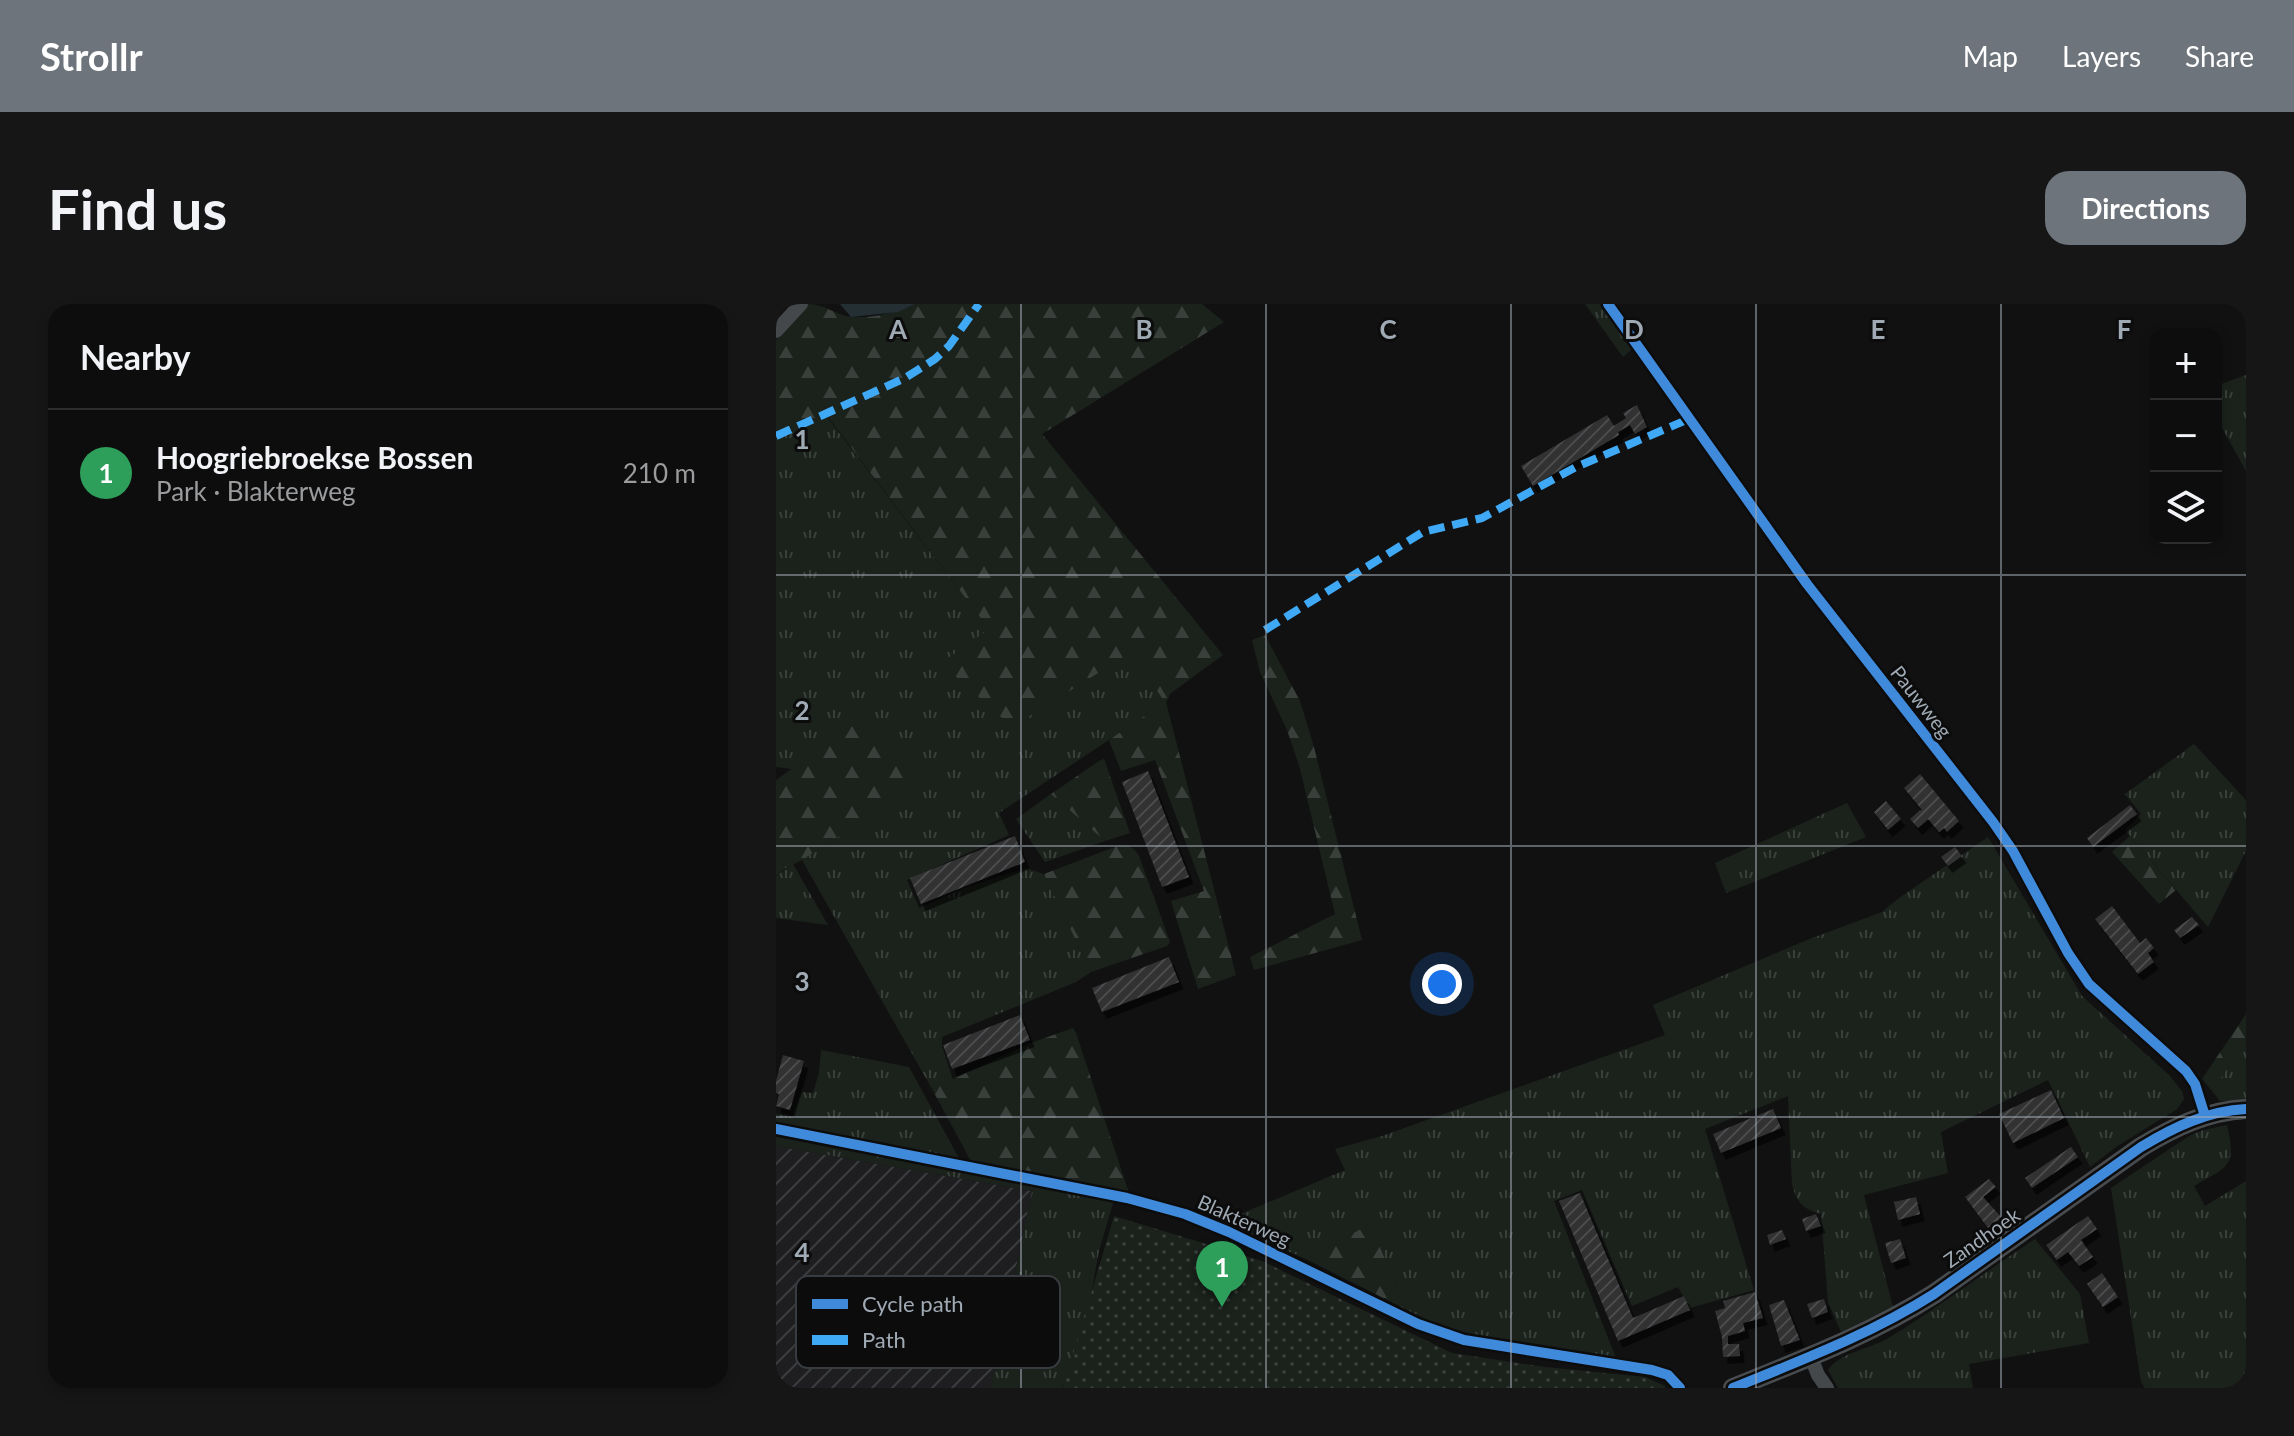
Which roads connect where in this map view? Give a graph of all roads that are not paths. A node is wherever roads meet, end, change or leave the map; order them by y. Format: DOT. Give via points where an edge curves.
graph roads {
  1 [pos="801,304"];
  2 [pos="1608,304"];
  3 [pos="776,331"];
  4 [pos="2246,1109"];
  5 [pos="2205,1116"];
  6 [pos="776,1129"];
  7 [pos="1811,1357"];
  8 [pos="1680,1388"];
  9 [pos="1733,1388"];
  10 [pos="1827,1388"];
  1 -- 3 [label="street"];
  2 -- 5 [label="street, Pauwweg" via="1807,584 1993,822 2089,984 2186,1071"];
  4 -- 5 [label="street, Zandhoek"];
  5 -- 7 [label="street, Zandhoek" via="2141,1147 1900,1315"];
  6 -- 8 [label="street, Blakterweg" via="1185,1214 1418,1324 1464,1340 1652,1370 1668,1375"];
  7 -- 9 [label="street, Zandhoek"];
  7 -- 10 [label="street"];
}
